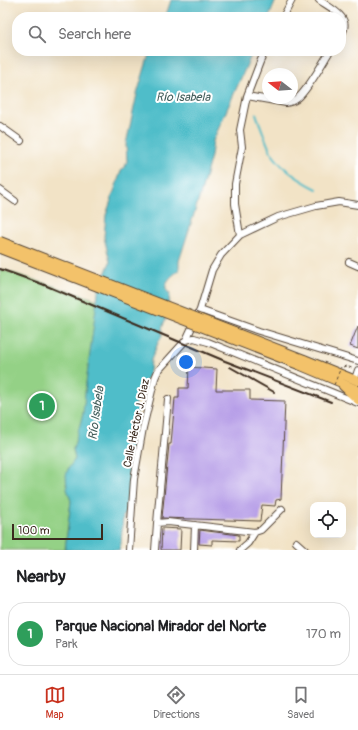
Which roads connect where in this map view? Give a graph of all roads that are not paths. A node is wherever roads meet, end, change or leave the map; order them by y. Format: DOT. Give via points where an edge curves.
graph roads {
  1 [pos="292,0"];
  2 [pos="320,0"];
  3 [pos="286,12"];
  4 [pos="334,12"];
  5 [pos="263,56"];
  6 [pos="327,56"];
  7 [pos="247,96"];
  8 [pos="0,126"];
  9 [pos="21,140"];
  10 [pos="0,190"];
  11 [pos="15,201"];
  12 [pos="358,205"];
  13 [pos="240,235"];
  14 [pos="0,241"];
  15 [pos="0,249"];
  16 [pos="349,262"];
  17 [pos="358,266"];
  18 [pos="200,310"];
  19 [pos="186,340"];
  20 [pos="358,361"];
  21 [pos="302,362"];
  22 [pos="358,370"];
  23 [pos="356,380"];
  24 [pos="337,384"];
  25 [pos="358,390"];
  26 [pos="168,399"];
  27 [pos="358,401"];
  28 [pos="282,509"];
  29 [pos="157,523"];
  30 [pos="195,525"];
  31 [pos="255,532"];
  32 [pos="296,542"];
  33 [pos="129,550"];
  34 [pos="155,550"];
  35 [pos="194,550"];
  36 [pos="240,550"];
  37 [pos="305,550"];
  1 -- 3 [label="street"];
  2 -- 4 [label="street"];
  5 -- 7 [label="street"];
  6 -- 7 [label="street" via="303,93 292,102"];
  7 -- 13 [label="street" via="240,130 242,147 235,184"];
  8 -- 9 [label="street"];
  10 -- 11 [label="street"];
  12 -- 13 [label="street, Calle Héctor J. Díaz" via="339,202 316,206 278,217"];
  13 -- 18 [label="street, Calle Héctor J. Díaz" via="221,255 212,270"];
  14 -- 21 [label="main road, bridge"];
  15 -- 21 [label="main road, bridge"];
  16 -- 17 [label="street"];
  18 -- 19 [label="street, Calle Héctor J. Díaz"];
  18 -- 20 [label="street" via="259,332"];
  19 -- 27 [label="street" via="194,338 208,342"];
  19 -- 33 [label="street, Calle Héctor J. Díaz" via="158,371 155,378 134,479"];
  21 -- 23 [label="main road"];
  21 -- 24 [label="main road"];
  22 -- 23 [label="street"];
  24 -- 25 [label="main road"];
  24 -- 27 [label="main road"];
  26 -- 29 [label="street"];
  28 -- 31 [label="street" via="261,530"];
  29 -- 30 [label="street"];
  29 -- 34 [label="street"];
  30 -- 31 [label="street"];
  30 -- 35 [label="street"];
  31 -- 36 [label="street" via="248,544"];
  32 -- 37 [label="street"];
}
